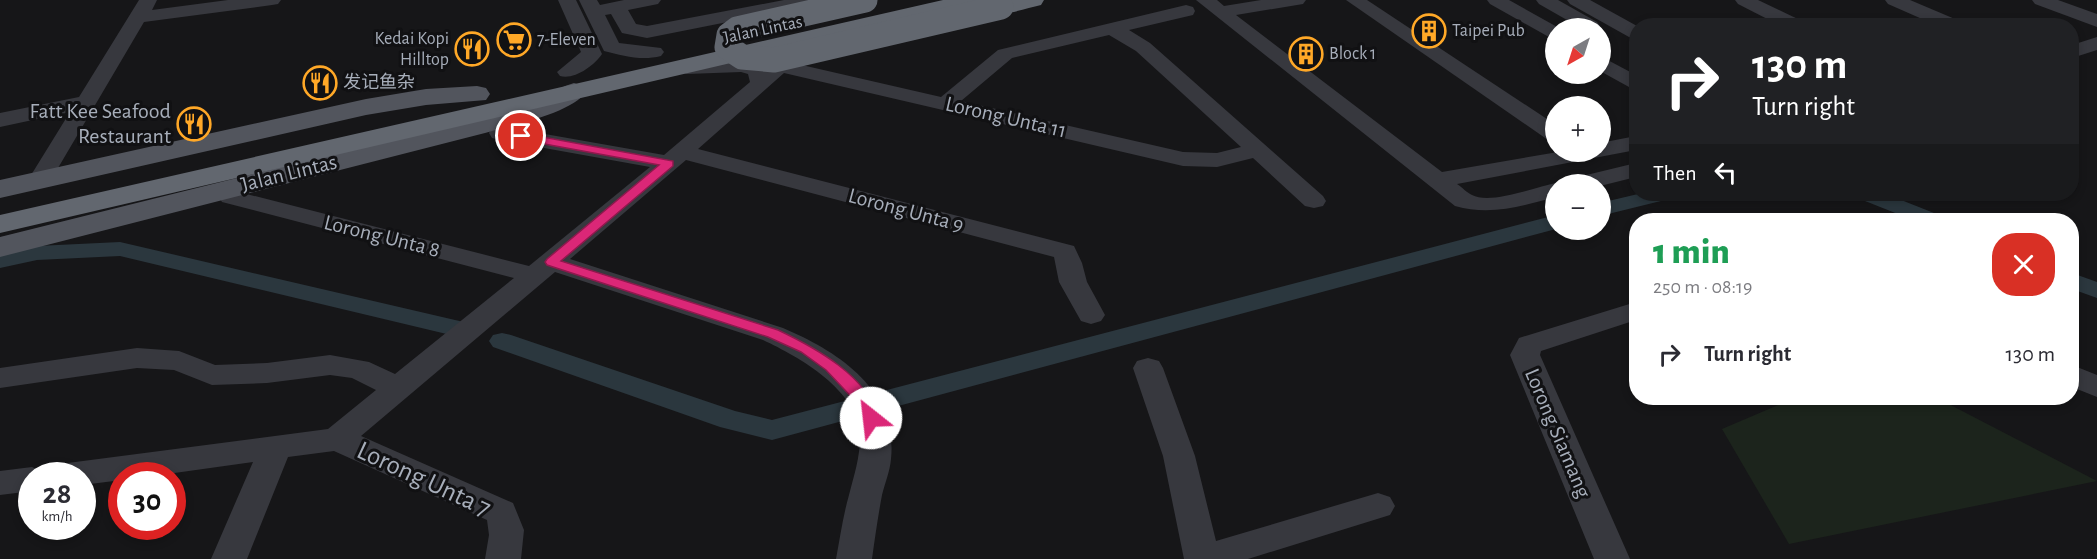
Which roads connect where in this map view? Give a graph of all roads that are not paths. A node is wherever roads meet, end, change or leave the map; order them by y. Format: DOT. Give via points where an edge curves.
graph roads {
  1 [pos="272,0"];
  2 [pos="567,0"];
  3 [pos="652,0"];
  4 [pos="813,0"];
  5 [pos="865,0"];
  6 [pos="909,0"];
  7 [pos="972,0"];
  8 [pos="1033,0"];
  9 [pos="1297,0"];
  10 [pos="1354,0"];
  11 [pos="1496,0"];
  12 [pos="1545,0"];
  13 [pos="1576,0"];
  14 [pos="1602,0"];
  15 [pos="1744,0"];
  16 [pos="1894,0"];
  17 [pos="2041,0"];
  18 [pos="591,6"];
  19 [pos="1212,6"];
  20 [pos="617,7"];
  21 [pos="142,8"];
  22 [pos="1186,11"];
  23 [pos="1576,18"];
  24 [pos="1636,18"];
  25 [pos="1781,18"];
  26 [pos="1936,18"];
  27 [pos="2097,21"];
  28 [pos="1111,28"];
  29 [pos="1545,29"];
  30 [pos="1629,29"];
  31 [pos="803,39"];
  32 [pos="1611,39"];
  33 [pos="2097,43"];
  34 [pos="1629,50"];
  35 [pos="2079,50"];
  36 [pos="654,52"];
  37 [pos="2079,54"];
  38 [pos="2097,59"];
  39 [pos="780,66"];
  40 [pos="1611,68"];
  41 [pos="679,69"];
  42 [pos="1629,79"];
  43 [pos="571,82"];
  44 [pos="759,85"];
  45 [pos="477,94"];
  46 [pos="85,102"];
  47 [pos="946,103"];
  48 [pos="0,120"];
  49 [pos="1545,128"];
  50 [pos="500,133"];
  51 [pos="1629,144"];
  52 [pos="1611,147"];
  53 [pos="1259,150"];
  54 [pos="675,157"];
  55 [pos="1545,160"];
  56 [pos="1607,162"];
  57 [pos="1626,173"];
  58 [pos="1611,176"];
  59 [pos="40,180"];
  60 [pos="1438,180"];
  61 [pos="0,189"];
  62 [pos="1545,192"];
  63 [pos="231,197"];
  64 [pos="1314,201"];
  65 [pos="0,205"];
  66 [pos="0,224"];
  67 [pos="0,247"];
  68 [pos="543,268"];
  69 [pos="1629,314"];
  70 [pos="1091,315"];
  71 [pos="1148,368"];
  72 [pos="0,378"];
  73 [pos="2079,378"];
  74 [pos="2097,387"];
  75 [pos="399,388"];
  76 [pos="337,439"];
  77 [pos="276,447"];
  78 [pos="96,471"];
  79 [pos="1378,506"];
  80 [pos="229,559"];
  81 [pos="503,559"];
  82 [pos="854,559"];
  83 [pos="1202,559"];
  84 [pos="1612,559"];
  1 -- 21 [label="street"];
  2 -- 43 [label="street" via="592,54"];
  3 -- 20 [label="street"];
  4 -- 20 [label="street" via="647,32 629,29"];
  5 -- 8 [label="highway, bridge" via="737,29 729,35 727,47 744,58 774,60"];
  6 -- 36 [label="highway, Jalan Lintas"];
  7 -- 31 [label="highway, Jalan Lintas"];
  9 -- 19 [label="street"];
  10 -- 49 [label="street"];
  11 -- 29 [label="street"];
  12 -- 23 [label="street"];
  13 -- 30 [label="street"];
  14 -- 24 [label="street"];
  15 -- 25 [label="street"];
  16 -- 26 [label="street"];
  17 -- 27 [label="street"];
  18 -- 20 [label="street"];
  18 -- 36 [label="street" via="611,47"];
  19 -- 60 [label="street"];
  21 -- 46 [label="street"];
  22 -- 28 [label="street"];
  28 -- 47 [label="street" via="1005,54"];
  28 -- 53 [label="street" via="1143,47"];
  31 -- 39 [label="street" via="786,50"];
  31 -- 41 [label="highway, Jalan Lintas"];
  32 -- 34 [label="street"];
  33 -- 35 [label="street"];
  36 -- 43 [label="highway, Jalan Lintas"];
  37 -- 38 [label="street"];
  39 -- 44 [label="street"];
  39 -- 47 [label="street, Lorong Unta 11"];
  40 -- 42 [label="street"];
  41 -- 43 [label="highway, Jalan Lintas"];
  41 -- 44 [label="street" via="741,66 758,70"];
  43 -- 45 [label="highway, Jalan Lintas"];
  43 -- 66 [label="highway, Jalan Lintas" via="511,105"];
  43 -- 67 [label="main road, Jalan Lintas" via="552,104 475,127"];
  44 -- 54 [label="street"];
  45 -- 59 [label="main road, Jalan Lintas" via="366,106"];
  45 -- 65 [label="highway, Jalan Lintas"];
  46 -- 48 [label="street"];
  46 -- 59 [label="street"];
  47 -- 53 [label="street, Lorong Unta 11" via="1183,159 1216,160"];
  50 -- 54 [label="street"];
  51 -- 52 [label="street"];
  53 -- 64 [label="street"];
  54 -- 68 [label="street"];
  54 -- 70 [label="street, Lorong Unta 9" via="1065,252 1073,282"];
  55 -- 60 [label="street"];
  56 -- 57 [label="street"];
  57 -- 58 [label="street"];
  59 -- 61 [label="main road, Jalan Lintas"];
  60 -- 62 [label="street" via="1474,206"];
  63 -- 68 [label="street, Lorong Unta 8"];
  68 -- 75 [label="street"];
  68 -- 82 [label="street" via="773,334 806,349 831,367 871,418 875,461"];
  69 -- 84 [label="street, Lorong Siamang" via="1529,345 1525,355"];
  71 -- 83 [label="street" via="1179,456"];
  72 -- 75 [label="street" via="137,358 179,362 212,375 330,366 358,369"];
  73 -- 74 [label="street"];
  75 -- 76 [label="street"];
  76 -- 77 [label="street"];
  76 -- 81 [label="street, Lorong Unta 7" via="501,512 508,526"];
  77 -- 78 [label="street"];
  77 -- 80 [label="street"];
  79 -- 83 [label="street"];
}
